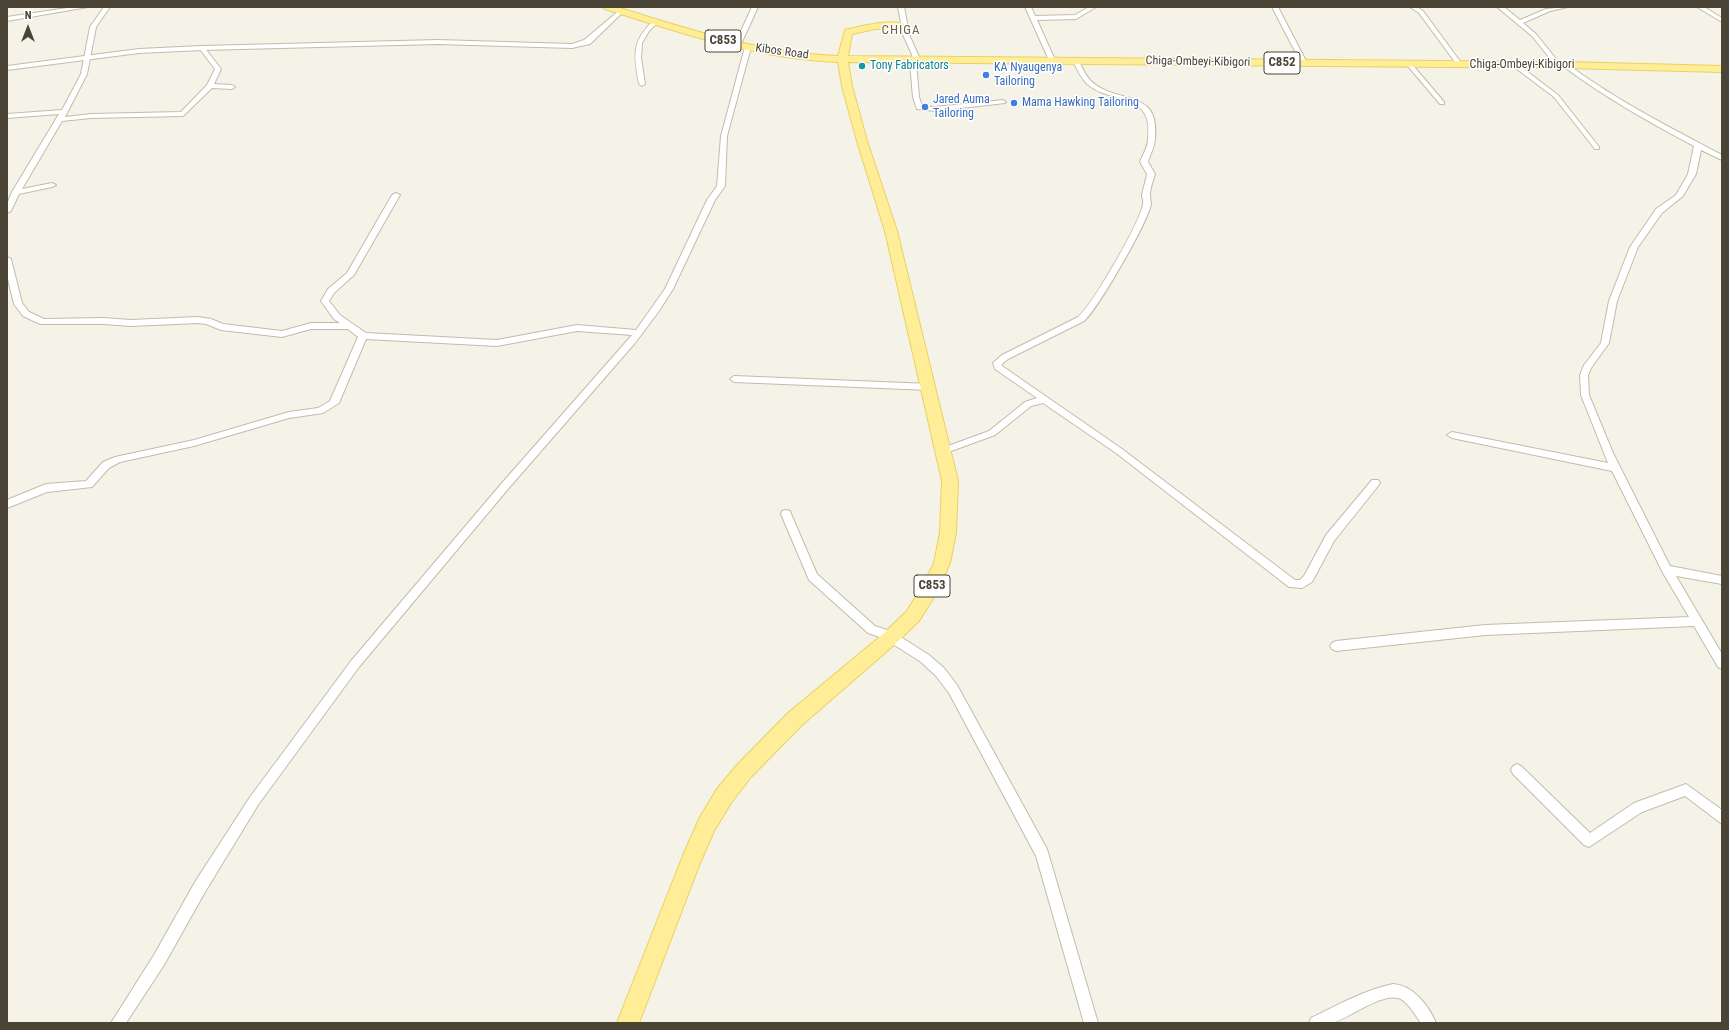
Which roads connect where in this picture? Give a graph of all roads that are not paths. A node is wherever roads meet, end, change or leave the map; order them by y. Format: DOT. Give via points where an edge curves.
graph roads {
  1 [pos="85,7"];
  2 [pos="107,7"];
  3 [pos="608,7"];
  4 [pos="755,7"];
  5 [pos="901,7"];
  6 [pos="1028,7"];
  7 [pos="1093,7"];
  8 [pos="1275,7"];
  9 [pos="1414,7"];
  10 [pos="1500,7"];
  11 [pos="1565,7"];
  12 [pos="1700,7"];
  13 [pos="621,11"];
  14 [pos="1033,18"];
  15 [pos="7,19"];
  16 [pos="1722,20"];
  17 [pos="655,22"];
  18 [pos="1519,23"];
  19 [pos="902,26"];
  20 [pos="738,44"];
  21 [pos="748,47"];
  22 [pos="202,48"];
  23 [pos="89,57"];
  24 [pos="842,59"];
  25 [pos="916,60"];
  26 [pos="1052,60"];
  27 [pos="1076,61"];
  28 [pos="1304,63"];
  29 [pos="1409,64"];
  30 [pos="1460,65"];
  31 [pos="1515,65"];
  32 [pos="1562,65"];
  33 [pos="7,68"];
  34 [pos="1722,69"];
  35 [pos="642,84"];
  36 [pos="210,86"];
  37 [pos="232,86"];
  38 [pos="1003,102"];
  39 [pos="1442,103"];
  40 [pos="7,116"];
  41 [pos="62,116"];
  42 [pos="1698,146"];
  43 [pos="1597,148"];
  44 [pos="1722,158"];
  45 [pos="52,185"];
  46 [pos="16,192"];
  47 [pos="396,195"];
  48 [pos="10,200"];
  49 [pos="7,211"];
  50 [pos="7,259"];
  51 [pos="348,326"];
  52 [pos="638,333"];
  53 [pos="362,336"];
  54 [pos="734,379"];
  55 [pos="930,387"];
  56 [pos="1046,399"];
  57 [pos="1452,435"];
  58 [pos="943,451"];
  59 [pos="1616,468"];
  60 [pos="1375,483"];
  61 [pos="7,504"];
  62 [pos="786,514"];
  63 [pos="1667,570"];
  64 [pos="1722,580"];
  65 [pos="1698,621"];
  66 [pos="890,638"];
  67 [pos="1336,646"];
  68 [pos="1722,664"];
  69 [pos="1517,770"];
  70 [pos="1722,818"];
  71 [pos="118,1023"];
  72 [pos="628,1023"];
  73 [pos="1091,1023"];
  74 [pos="1316,1023"];
  75 [pos="1429,1023"];
  1 -- 15 [label="street"];
  2 -- 23 [label="street" via="93,27 88,47"];
  3 -- 13 [label="main road, Kibos Road / C853"];
  4 -- 20 [label="street"];
  5 -- 19 [label="street" via="904,23"];
  6 -- 14 [label="street"];
  7 -- 14 [label="street" via="1076,17"];
  8 -- 28 [label="street"];
  9 -- 30 [label="street"];
  10 -- 18 [label="street"];
  11 -- 18 [label="street" via="1548,10"];
  12 -- 16 [label="street"];
  13 -- 17 [label="main road, Kibos Road / C853"];
  13 -- 22 [label="street" via="587,42 572,46 438,42"];
  14 -- 26 [label="street"];
  17 -- 20 [label="main road, Kibos Road / C853"];
  17 -- 35 [label="street" via="638,42"];
  18 -- 32 [label="street"];
  19 -- 24 [label="main road" via="875,26 848,32"];
  19 -- 25 [label="street"];
  20 -- 21 [label="main road, Kibos Road / C853"];
  21 -- 24 [label="main road, Kibos Road / C853" via="790,56"];
  21 -- 52 [label="street" via="724,136 721,186 711,200 669,289"];
  22 -- 23 [label="street"];
  22 -- 36 [label="street" via="218,69"];
  23 -- 33 [label="street"];
  23 -- 41 [label="street" via="84,74"];
  24 -- 25 [label="main road, Chiga-Ombeyi-Kibigori / C852"];
  24 -- 55 [label="main road, C853" via="862,141 891,231"];
  25 -- 26 [label="main road, Chiga-Ombeyi-Kibigori / C852"];
  25 -- 38 [label="street" via="913,63 919,108 935,109"];
  26 -- 27 [label="main road, Chiga-Ombeyi-Kibigori / C852"];
  27 -- 28 [label="main road, Chiga-Ombeyi-Kibigori / C852"];
  27 -- 56 [label="street" via="1090,84 1142,104 1149,111 1152,137 1144,162 1151,174 1146,194 1147,204 1141,221 1087,314 997,363 1000,369"];
  28 -- 29 [label="main road, Chiga-Ombeyi-Kibigori / C852"];
  29 -- 30 [label="main road, Chiga-Ombeyi-Kibigori / C852"];
  29 -- 39 [label="street"];
  30 -- 31 [label="main road, Chiga-Ombeyi-Kibigori / C852"];
  31 -- 32 [label="main road, Chiga-Ombeyi-Kibigori / C852"];
  31 -- 43 [label="street" via="1556,96"];
  32 -- 34 [label="main road, Chiga-Ombeyi-Kibigori / C852"];
  32 -- 42 [label="street" via="1592,86"];
  36 -- 37 [label="street"];
  36 -- 41 [label="street" via="183,114"];
  40 -- 41 [label="street"];
  41 -- 46 [label="street"];
  42 -- 44 [label="street"];
  42 -- 59 [label="street" via="1692,174 1679,196 1659,212 1634,247 1613,301 1605,342 1584,375 1585,395 1595,425"];
  45 -- 46 [label="street"];
  46 -- 48 [label="street"];
  47 -- 51 [label="street" via="350,275 325,298 337,317"];
  48 -- 49 [label="street"];
  50 -- 51 [label="street" via="18,304 26,314 43,322 131,323 198,320 208,321 220,327 282,334 311,326"];
  51 -- 53 [label="street" via="362,333"];
  52 -- 53 [label="street" via="577,328 497,342"];
  52 -- 71 [label="street" via="355,664 254,801"];
  53 -- 61 [label="street" via="334,403 326,409 289,415 194,444 118,458 106,465 89,484 46,488"];
  54 -- 55 [label="street"];
  55 -- 58 [label="main road, C853"];
  56 -- 58 [label="street" via="1028,404 992,433"];
  56 -- 60 [label="street" via="1160,481 1293,584 1302,584 1308,579 1330,538"];
  57 -- 59 [label="street"];
  58 -- 66 [label="main road, C853" via="950,481 950,510 942,563 913,616"];
  59 -- 63 [label="street"];
  62 -- 66 [label="street" via="814,577 872,630 889,635"];
  63 -- 64 [label="street"];
  63 -- 65 [label="street"];
  65 -- 67 [label="street" via="1486,630"];
  65 -- 68 [label="street"];
  66 -- 72 [label="main road, C853" via="795,719 744,771 724,796 707,824 691,860"];
  66 -- 73 [label="street" via="929,660 947,679 1042,854"];
  69 -- 70 [label="street" via="1590,841 1638,807 1686,790"];
  74 -- 75 [label="street" via="1392,990 1404,993"];
}
